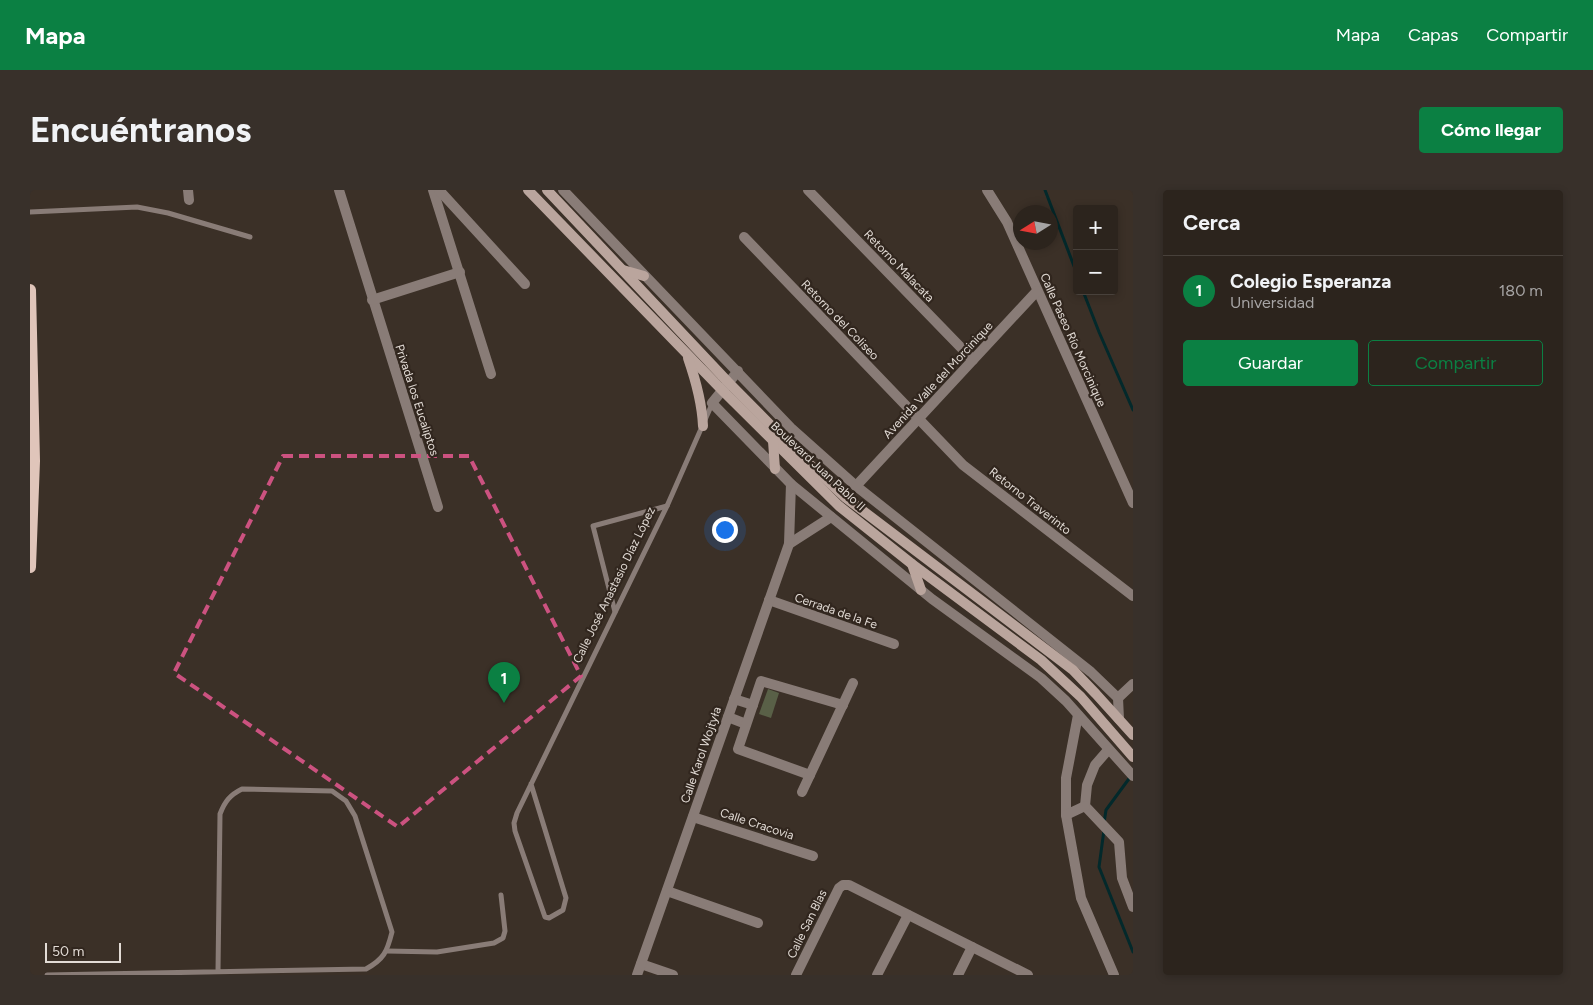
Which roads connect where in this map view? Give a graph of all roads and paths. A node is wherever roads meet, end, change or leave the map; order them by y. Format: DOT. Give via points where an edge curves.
graph roads {
  1 [pos="339,190"];
  2 [pos="433,190"];
  3 [pos="439,190"];
  4 [pos="528,190"];
  5 [pos="547,190"];
  6 [pos="563,190"];
  7 [pos="808,190"];
  8 [pos="987,190"];
  9 [pos="30,212"];
  10 [pos="250,237"];
  11 [pos="744,238"];
  12 [pos="623,270"];
  13 [pos="460,272"];
  14 [pos="644,276"];
  15 [pos="525,284"];
  16 [pos="30,290"];
  17 [pos="1037,291"];
  18 [pos="372,300"];
  19 [pos="686,353"];
  20 [pos="973,360"];
  21 [pos="738,371"];
  22 [pos="491,374"];
  23 [pos="725,386"];
  24 [pos="712,403"];
  25 [pos="918,419"];
  26 [pos="703,426"];
  27 [pos="773,441"];
  28 [pos="775,469"];
  29 [pos="790,484"];
  30 [pos="856,486"];
  31 [pos="1133,503"];
  32 [pos="667,506"];
  33 [pos="438,508"];
  34 [pos="831,517"];
  35 [pos="789,544"];
  36 [pos="912,564"];
  37 [pos="30,567"];
  38 [pos="921,590"];
  39 [pos="1133,596"];
  40 [pos="769,600"];
  41 [pos="615,612"];
  42 [pos="894,644"];
  43 [pos="1041,660"];
  44 [pos="1042,678"];
  45 [pos="853,683"];
  46 [pos="1133,684"];
  47 [pos="1118,698"];
  48 [pos="734,699"];
  49 [pos="753,705"];
  50 [pos="842,705"];
  51 [pos="1078,715"];
  52 [pos="728,717"];
  53 [pos="1119,719"];
  54 [pos="746,724"];
  55 [pos="1133,735"];
  56 [pos="1108,750"];
  57 [pos="1133,756"];
  58 [pos="810,776"];
  59 [pos="1133,776"];
  60 [pos="531,784"];
  61 [pos="802,792"];
  62 [pos="1085,806"];
  63 [pos="1066,815"];
  64 [pos="693,817"];
  65 [pos="813,856"];
  66 [pos="667,891"];
  67 [pos="501,895"];
  68 [pos="1133,907"];
  69 [pos="908,915"];
  70 [pos="758,923"];
  71 [pos="972,947"];
  72 [pos="387,951"];
  73 [pos="641,964"];
  74 [pos="218,971"];
  75 [pos="47,975"];
  76 [pos="637,975"];
  77 [pos="673,975"];
  78 [pos="796,975"];
  79 [pos="877,975"];
  80 [pos="958,975"];
  81 [pos="1028,975"];
  82 [pos="1114,975"];
  1 -- 18 [label="street, Privada los Eucaliptos"];
  2 -- 13 [label="street"];
  3 -- 15 [label="street"];
  4 -- 19 [label="main road, Boulevard Juan Pablo II"];
  5 -- 12 [label="main road, Boulevard Juan Pablo II"];
  6 -- 14 [label="street, Boulevard Juan Pablo II"];
  7 -- 20 [label="street, Retorno Malacata"];
  8 -- 17 [label="street, Calle Paseo Río Morcinique" via="1007,222"];
  9 -- 10 [label="lane" via="137,207"];
  11 -- 25 [label="street, Retorno del Coliseo"];
  12 -- 14 [label="main road"];
  12 -- 23 [label="main road, Boulevard Juan Pablo II"];
  13 -- 18 [label="street"];
  13 -- 22 [label="street"];
  14 -- 21 [label="street, Boulevard Juan Pablo II"];
  16 -- 37 [label="main road" via="34,461"];
  17 -- 20 [label="street, Avenida Valle del Morcinique"];
  17 -- 31 [label="street, Calle Paseo Río Morcinique"];
  18 -- 33 [label="street, Privada los Eucaliptos"];
  19 -- 23 [label="main road, Boulevard Juan Pablo II"];
  19 -- 26 [label="main road" via="698,391"];
  20 -- 25 [label="street, Avenida Valle del Morcinique"];
  21 -- 23 [label="street, Calle José Anastasio Díaz López"];
  21 -- 30 [label="street, Boulevard Juan Pablo II" via="791,428"];
  23 -- 24 [label="street, Calle José Anastasio Díaz López"];
  23 -- 27 [label="main road, Boulevard Juan Pablo II"];
  23 -- 53 [label="main road, Boulevard Juan Pablo II" via="846,498 1073,670"];
  24 -- 26 [label="lane, Calle José Anastasio Díaz López"];
  24 -- 28 [label="street"];
  25 -- 30 [label="street, Avenida Valle del Morcinique"];
  25 -- 39 [label="street, Retorno Traverinto" via="963,465"];
  26 -- 32 [label="lane, Calle José Anastasio Díaz López"];
  27 -- 28 [label="main road"];
  27 -- 36 [label="main road, Boulevard Juan Pablo II" via="839,506"];
  28 -- 29 [label="street"];
  29 -- 34 [label="street"];
  29 -- 35 [label="street, Calle Karol Wojtyła"];
  30 -- 47 [label="street, Boulevard Juan Pablo II" via="1091,672"];
  32 -- 41 [label="lane, Calle José Anastasio Díaz López"];
  32 -- 41 [label="lane" via="593,526"];
  34 -- 35 [label="street"];
  34 -- 38 [label="street"];
  35 -- 40 [label="street, Calle Karol Wojtyła"];
  36 -- 38 [label="main road"];
  36 -- 43 [label="main road, Boulevard Juan Pablo II"];
  38 -- 44 [label="street"];
  40 -- 42 [label="street, Cerrada de la Fe"];
  40 -- 48 [label="street, Calle Karol Wojtyła"];
  41 -- 60 [label="lane, Calle José Anastasio Díaz López"];
  43 -- 44 [label="street"];
  43 -- 57 [label="main road, Boulevard Juan Pablo II" via="1081,697"];
  44 -- 51 [label="street"];
  45 -- 50 [label="street"];
  46 -- 47 [label="street"];
  47 -- 53 [label="street"];
  48 -- 49 [label="street"];
  48 -- 52 [label="street, Calle Karol Wojtyła"];
  49 -- 50 [label="street" via="761,681"];
  49 -- 54 [label="street"];
  50 -- 58 [label="street"];
  51 -- 56 [label="street"];
  51 -- 63 [label="street" via="1066,778"];
  52 -- 54 [label="street"];
  52 -- 64 [label="street, Calle Karol Wojtyła"];
  53 -- 55 [label="main road, Boulevard Juan Pablo II"];
  54 -- 58 [label="street" via="738,749"];
  56 -- 59 [label="street"];
  56 -- 62 [label="street" via="1095,765 1087,785"];
  58 -- 61 [label="street"];
  60 -- 60 [label="lane, Calle José Anastasio Díaz López" via="517,813 515,832 545,917 549,918 563,910 566,898"];
  62 -- 63 [label="street"];
  62 -- 68 [label="street" via="1119,842 1122,878"];
  63 -- 82 [label="street" via="1081,898"];
  64 -- 65 [label="street, Calle Cracovia"];
  64 -- 66 [label="street, Calle Karol Wojtyła"];
  66 -- 70 [label="street"];
  66 -- 73 [label="street, Calle Karol Wojtyła"];
  67 -- 72 [label="lane" via="506,931 503,938 494,943 437,952"];
  69 -- 71 [label="street"];
  69 -- 78 [label="street, Calle San Blas" via="849,885 842,885"];
  69 -- 79 [label="street"];
  71 -- 80 [label="street"];
  71 -- 81 [label="street"];
  72 -- 74 [label="lane" via="366,969"];
  72 -- 74 [label="lane" via="392,932 355,816 346,801 332,791 242,789 231,795 220,814"];
  73 -- 76 [label="street, Calle Karol Wojtyła"];
  73 -- 77 [label="street"];
  74 -- 75 [label="lane"];
}
